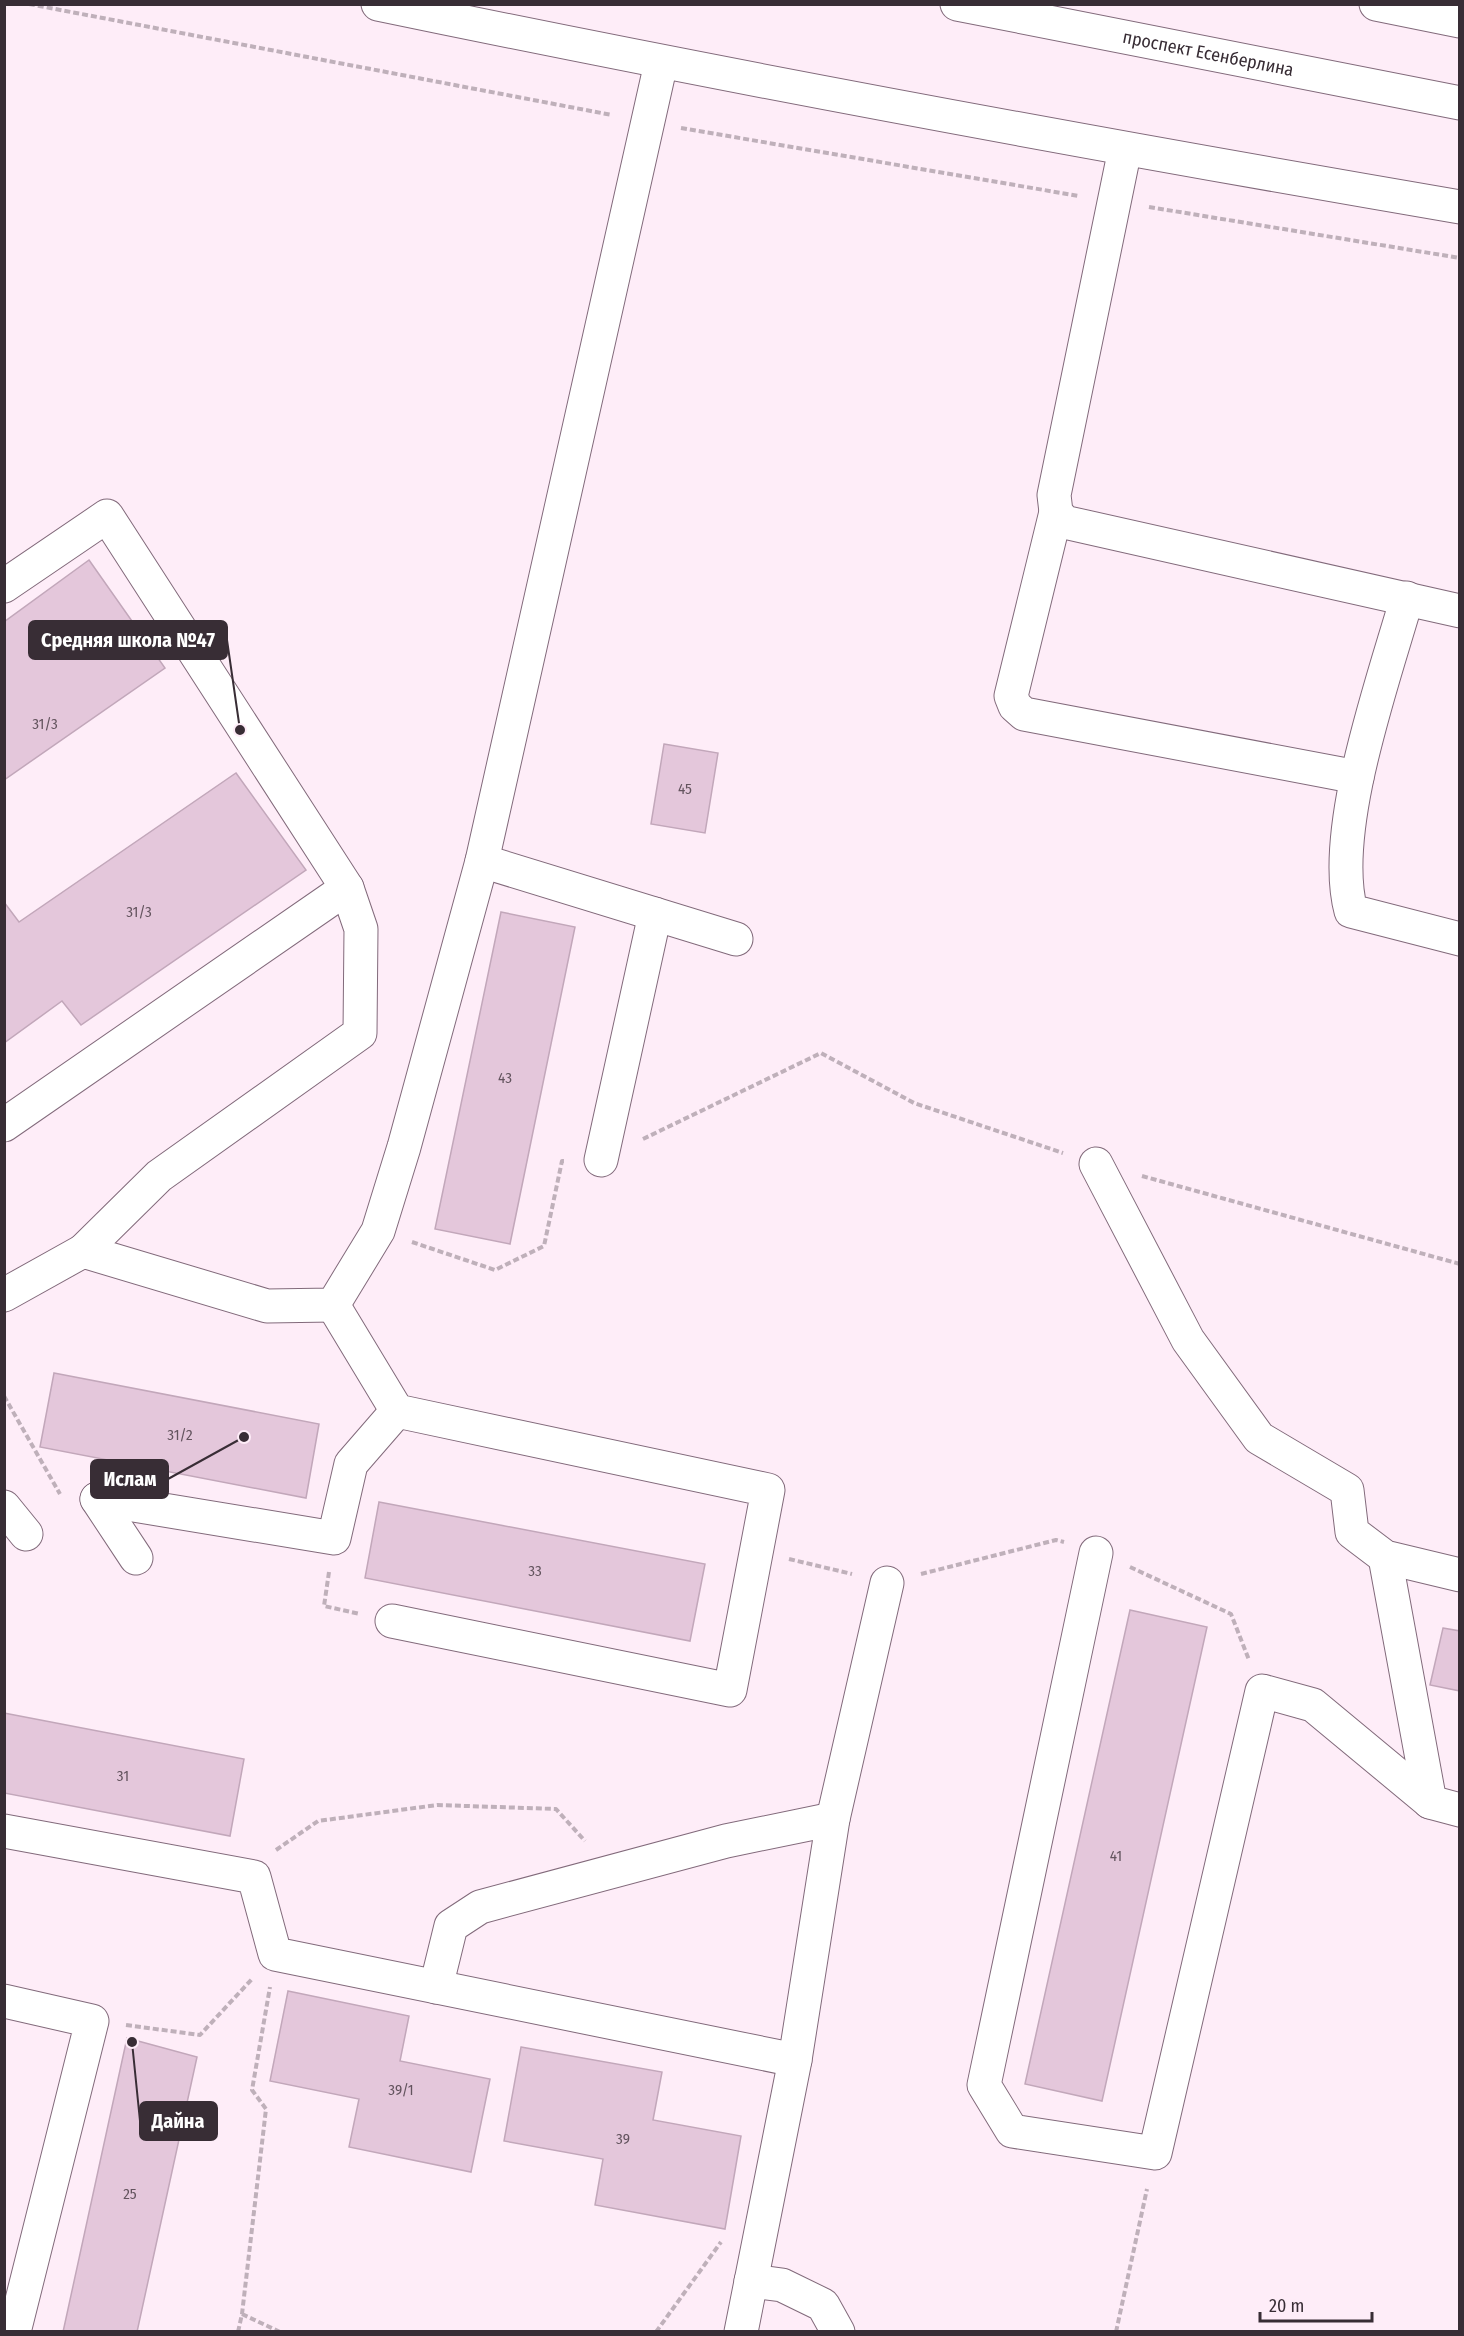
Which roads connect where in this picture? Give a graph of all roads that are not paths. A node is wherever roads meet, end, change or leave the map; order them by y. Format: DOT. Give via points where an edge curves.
graph roads {
  1 [pos="378,4"];
  2 [pos="957,4"];
  3 [pos="1376,4"];
  4 [pos="1460,21"];
  5 [pos="661,63"];
  6 [pos="1460,104"];
  7 [pos="1125,149"];
  8 [pos="1460,207"];
  9 [pos="1056,512"];
  10 [pos="4,586"];
  11 [pos="1407,598"];
  12 [pos="1460,611"];
  13 [pos="1357,777"];
  14 [pos="483,861"];
  15 [pos="347,888"];
  16 [pos="655,914"];
  17 [pos="736,939"];
  18 [pos="1460,939"];
  19 [pos="4,1125"];
  20 [pos="601,1160"];
  21 [pos="1096,1164"];
  22 [pos="83,1251"];
  23 [pos="4,1295"];
  24 [pos="333,1305"];
  25 [pos="397,1412"];
  26 [pos="4,1507"];
  27 [pos="26,1534"];
  28 [pos="1096,1553"];
  29 [pos="1385,1557"];
  30 [pos="136,1558"];
  31 [pos="1460,1575"];
  32 [pos="887,1583"];
  33 [pos="392,1621"];
  34 [pos="1445,1806"];
  35 [pos="833,1819"];
  36 [pos="4,1832"];
  37 [pos="436,1987"];
  38 [pos="4,2001"];
  39 [pos="795,2060"];
  40 [pos="16,2277"];
  41 [pos="751,2282"];
  42 [pos="14,2331"];
  43 [pos="741,2331"];
  44 [pos="838,2331"];
  1 -- 5 [label="street"];
  2 -- 6 [label="street, проспект Есенберлина"];
  3 -- 4 [label="street"];
  5 -- 7 [label="street"];
  5 -- 14 [label="street"];
  7 -- 8 [label="street"];
  7 -- 9 [label="street" via="1054,495"];
  9 -- 11 [label="street" via="1064,522"];
  9 -- 13 [label="street" via="1011,696 1024,714"];
  10 -- 15 [label="street" via="107,516"];
  11 -- 12 [label="street"];
  11 -- 13 [label="street"];
  13 -- 18 [label="street" via="1345,868 1345,890 1351,911"];
  14 -- 16 [label="street"];
  14 -- 24 [label="street" via="378,1231"];
  15 -- 19 [label="street"];
  15 -- 22 [label="street" via="361,929 360,1033 159,1176"];
  16 -- 17 [label="street"];
  16 -- 20 [label="street"];
  21 -- 29 [label="street" via="1188,1340 1259,1438 1347,1490 1352,1532"];
  22 -- 23 [label="street"];
  22 -- 24 [label="street" via="267,1306"];
  24 -- 25 [label="street"];
  25 -- 30 [label="street" via="351,1464 334,1539 97,1499"];
  25 -- 33 [label="street" via="768,1490 730,1690"];
  26 -- 27 [label="street"];
  28 -- 34 [label="street" via="984,2085 1012,2131 1155,2153 1262,1691 1313,1705"];
  29 -- 31 [label="street"];
  29 -- 34 [label="street"];
  32 -- 35 [label="street"];
  35 -- 37 [label="street" via="726,1841 480,1906 451,1926"];
  35 -- 39 [label="street"];
  36 -- 37 [label="street" via="254,1877 275,1954"];
  37 -- 39 [label="street"];
  38 -- 40 [label="street" via="92,2021"];
  39 -- 41 [label="street"];
  40 -- 42 [label="street"];
  41 -- 43 [label="street"];
  41 -- 44 [label="street" via="782,2285 823,2305"];
}
